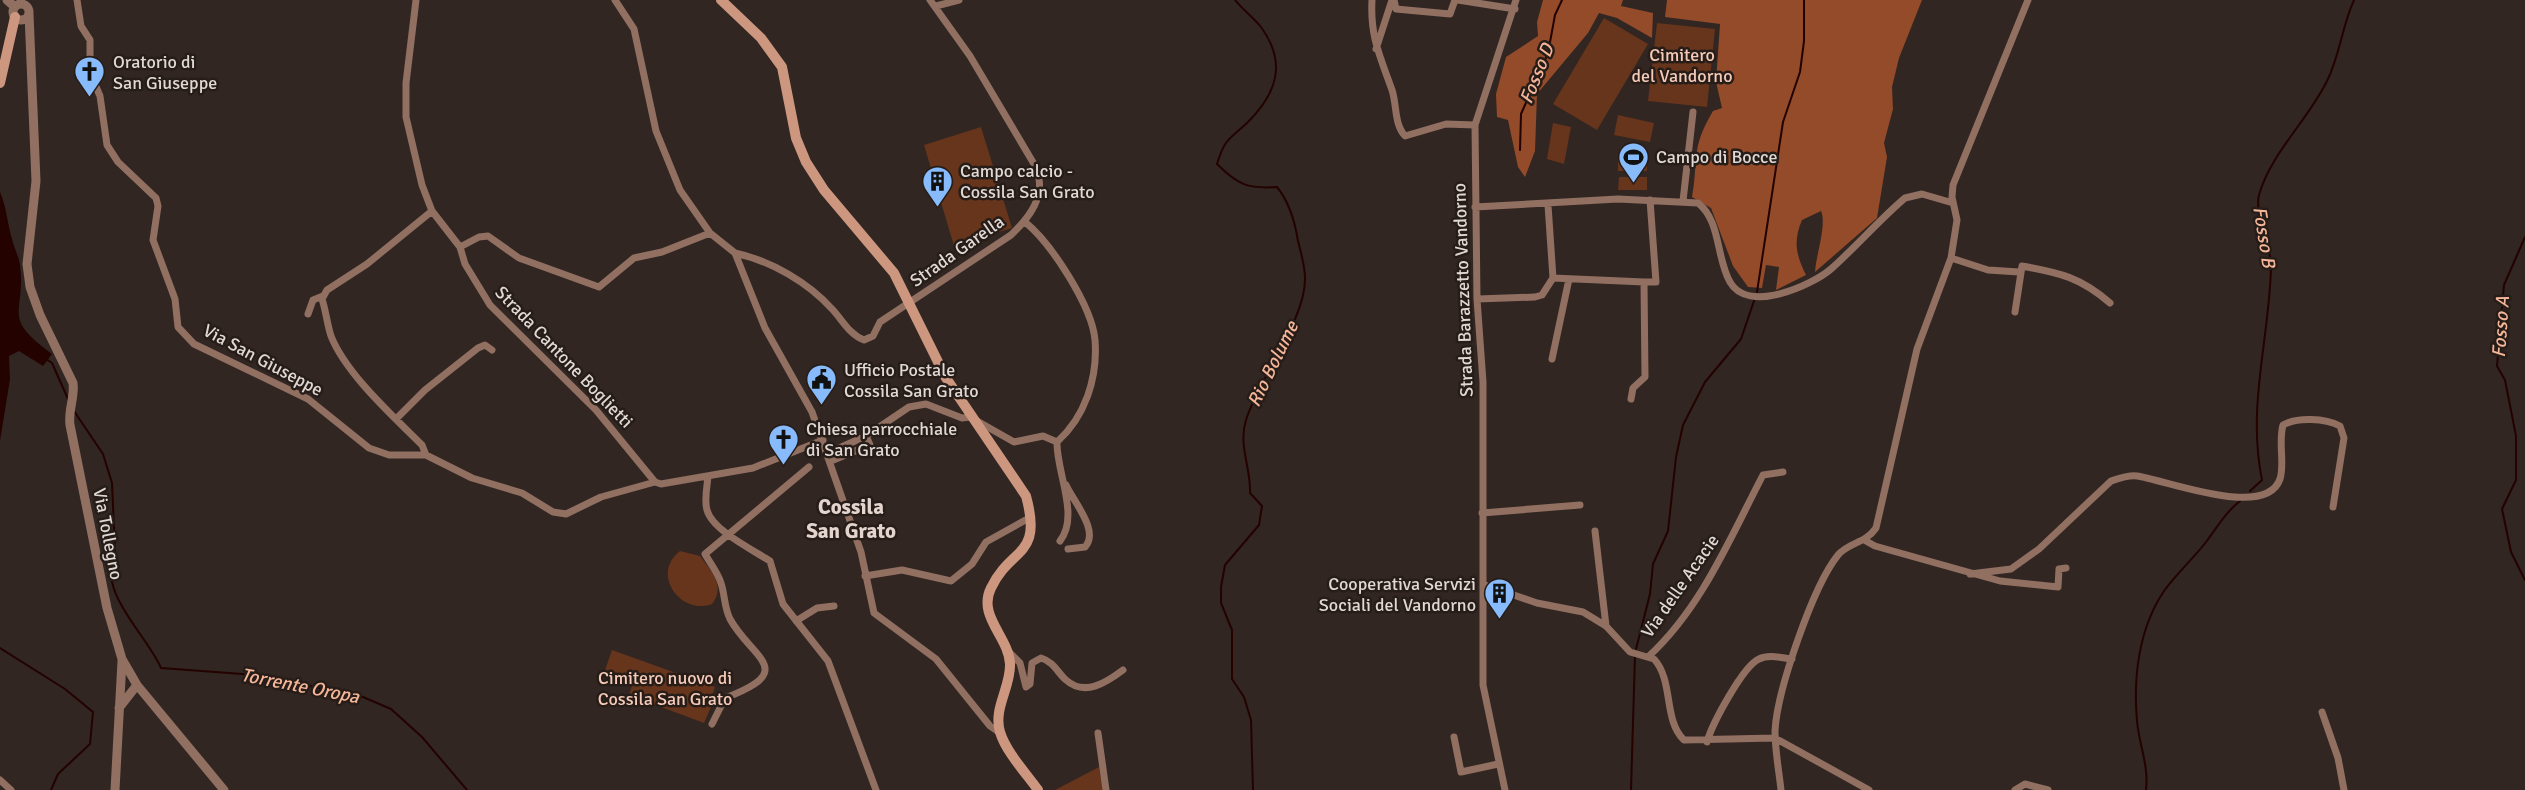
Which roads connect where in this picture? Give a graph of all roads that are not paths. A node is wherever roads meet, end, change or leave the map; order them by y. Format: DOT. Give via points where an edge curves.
graph roads {
  1 [pos="6,0"];
  2 [pos="77,0"];
  3 [pos="416,0"];
  4 [pos="615,0"];
  5 [pos="720,0"];
  6 [pos="959,0"];
  7 [pos="1373,0"];
  8 [pos="1393,0"];
  9 [pos="1457,0"];
  10 [pos="1517,0"];
  11 [pos="2028,0"];
  12 [pos="933,3"];
  13 [pos="27,7"];
  14 [pos="1515,9"];
  15 [pos="16,15"];
  16 [pos="30,46"];
  17 [pos="1376,51"];
  18 [pos="0,83"];
  19 [pos="1693,112"];
  20 [pos="1475,125"];
  21 [pos="1650,200"];
  22 [pos="1683,201"];
  23 [pos="1953,203"];
  24 [pos="1548,205"];
  25 [pos="1475,207"];
  26 [pos="432,211"];
  27 [pos="1025,222"];
  28 [pos="710,233"];
  29 [pos="460,247"];
  30 [pos="735,253"];
  31 [pos="1951,258"];
  32 [pos="2019,272"];
  33 [pos="1553,278"];
  34 [pos="1569,279"];
  35 [pos="1644,282"];
  36 [pos="323,296"];
  37 [pos="1477,299"];
  38 [pos="2110,303"];
  39 [pos="2015,312"];
  40 [pos="308,314"];
  41 [pos="492,350"];
  42 [pos="1552,359"];
  43 [pos="1631,399"];
  44 [pos="970,417"];
  45 [pos="396,419"];
  46 [pos="823,440"];
  47 [pos="1057,442"];
  48 [pos="426,455"];
  49 [pos="829,457"];
  50 [pos="809,467"];
  51 [pos="1783,472"];
  52 [pos="1061,475"];
  53 [pos="708,477"];
  54 [pos="655,482"];
  55 [pos="1580,505"];
  56 [pos="2333,507"];
  57 [pos="1482,513"];
  58 [pos="1032,516"];
  59 [pos="1595,531"];
  60 [pos="729,535"];
  61 [pos="1060,541"];
  62 [pos="1866,541"];
  63 [pos="1068,549"];
  64 [pos="2066,568"];
  65 [pos="1970,574"];
  66 [pos="865,576"];
  67 [pos="1485,585"];
  68 [pos="834,606"];
  69 [pos="796,621"];
  70 [pos="1606,626"];
  71 [pos="1007,649"];
  72 [pos="1645,656"];
  73 [pos="122,659"];
  74 [pos="1792,659"];
  75 [pos="1123,670"];
  76 [pos="137,685"];
  77 [pos="119,695"];
  78 [pos="130,696"];
  79 [pos="150,700"];
  80 [pos="119,709"];
  81 [pos="2322,712"];
  82 [pos="712,724"];
  83 [pos="1000,733"];
  84 [pos="1098,733"];
  85 [pos="1454,737"];
  86 [pos="1775,738"];
  87 [pos="1707,742"];
  88 [pos="1498,764"];
  89 [pos="0,780"];
  90 [pos="11,790"];
  91 [pos="115,790"];
  92 [pos="224,790"];
  93 [pos="876,790"];
  94 [pos="1038,790"];
  95 [pos="1106,790"];
  96 [pos="1505,790"];
  97 [pos="1781,790"];
  98 [pos="1869,790"];
  99 [pos="2015,790"];
  100 [pos="2048,790"];
  101 [pos="2344,790"];
  1 -- 15 [label="street"];
  2 -- 48 [label="street, Via San Giuseppe" via="81,26 90,40 90,73 100,96 107,145 156,198 153,240 175,299 178,327 194,344 308,399 369,448 389,455"];
  3 -- 26 [label="street, Strada Cantone Boglietti" via="406,117"];
  4 -- 28 [label="street" via="637,37 661,145 680,190"];
  5 -- 44 [label="main road" via="761,38 782,67 796,138 806,162 824,190 876,249 905,294"];
  6 -- 12 [label="street"];
  7 -- 17 [label="street"];
  8 -- 9 [label="street" via="1396,9 1450,14"];
  8 -- 17 [label="street"];
  9 -- 14 [label="street"];
  10 -- 14 [label="street, Strada Barazzetto Vandorno"];
  11 -- 23 [label="street" via="1953,185"];
  12 -- 27 [label="street, Strada Garella" via="971,56 1037,169 1041,181"];
  13 -- 15 [label="street"];
  13 -- 16 [label="street"];
  14 -- 20 [label="street, Strada Barazzetto Vandorno"];
  15 -- 16 [label="street" via="26,27"];
  15 -- 18 [label="main road"];
  16 -- 73 [label="street, Via Tollegno" via="36,181 27,264 30,287 74,383 68,413 107,608"];
  17 -- 20 [label="street" via="1405,136 1446,124"];
  19 -- 22 [label="street"];
  20 -- 25 [label="street, Strada Barazzetto Vandorno"];
  21 -- 22 [label="street"];
  21 -- 24 [label="street"];
  21 -- 35 [label="street" via="1656,282"];
  22 -- 23 [label="street" via="1704,208 1730,284 1762,298 1829,271 1905,198 1922,194"];
  23 -- 31 [label="street" via="1957,220"];
  24 -- 25 [label="street"];
  24 -- 33 [label="street"];
  25 -- 37 [label="street, Strada Barazzetto Vandorno"];
  26 -- 29 [label="street, Strada Cantone Boglietti"];
  26 -- 36 [label="street"];
  27 -- 30 [label="street, Strada Garella" via="880,323 864,341 832,309 773,264"];
  27 -- 47 [label="street" via="1070,277 1096,341 1088,400"];
  28 -- 29 [label="street" via="634,258 600,287 519,258 488,236"];
  28 -- 30 [label="street"];
  29 -- 54 [label="street, Strada Cantone Boglietti" via="474,282 490,305 596,410"];
  30 -- 46 [label="street" via="765,328"];
  31 -- 32 [label="street" via="1988,270"];
  31 -- 62 [label="street" via="1917,349 1877,528"];
  32 -- 38 [label="street" via="2022,266 2072,277"];
  32 -- 39 [label="street"];
  33 -- 34 [label="street"];
  33 -- 37 [label="street" via="1542,295 1535,297"];
  34 -- 35 [label="street"];
  34 -- 42 [label="street"];
  35 -- 43 [label="street" via="1646,377 1633,388"];
  36 -- 40 [label="street" via="313,300"];
  36 -- 45 [label="street" via="331,337 356,375"];
  37 -- 57 [label="street, Strada Barazzetto Vandorno" via="1483,382"];
  41 -- 45 [label="street" via="485,345 478,348"];
  44 -- 47 [label="street" via="1014,442 1043,436"];
  44 -- 49 [label="street" via="917,404 866,436 870,445"];
  44 -- 58 [label="main road" via="1026,496"];
  45 -- 48 [label="street"];
  46 -- 49 [label="street"];
  46 -- 53 [label="street, Via San Giuseppe" via="753,468"];
  47 -- 52 [label="street"];
  48 -- 54 [label="street, Via San Giuseppe" via="566,514 601,497"];
  49 -- 66 [label="street"];
  50 -- 60 [label="street"];
  51 -- 72 [label="street, Via delle Acacie" via="1763,475 1729,547 1665,640"];
  52 -- 61 [label="street" via="1067,522"];
  52 -- 63 [label="street" via="1084,515 1089,540 1085,547"];
  53 -- 54 [label="street, Via San Giuseppe"];
  53 -- 60 [label="street" via="709,516"];
  55 -- 57 [label="street"];
  56 -- 65 [label="street" via="2344,438 2340,426 2293,419 2283,425 2280,480 2270,492 2253,498 2211,495 2124,476 2111,481 2011,569"];
  57 -- 67 [label="street, Strada Barazzetto Vandorno"];
  58 -- 66 [label="street" via="986,542 972,564 951,581 902,570"];
  58 -- 71 [label="main road" via="1026,548 991,588 988,598 989,616"];
  59 -- 70 [label="street"];
  60 -- 69 [label="street" via="770,561 782,604"];
  60 -- 82 [label="street" via="705,554 722,584 729,617 764,660 765,669 751,688 725,698"];
  62 -- 65 [label="street"];
  62 -- 74 [label="street" via="1839,554 1807,614"];
  64 -- 65 [label="street" via="2059,569 2058,587"];
  66 -- 83 [label="street" via="874,613 936,659"];
  67 -- 70 [label="street" via="1537,603 1574,609"];
  67 -- 88 [label="street, Strada Barazzetto Vandorno" via="1483,685"];
  68 -- 69 [label="street" via="817,608"];
  69 -- 93 [label="street" via="828,662"];
  70 -- 72 [label="street" via="1630,652"];
  71 -- 75 [label="street" via="1020,663 1026,687 1032,663 1041,658 1066,680 1085,687 1107,683"];
  71 -- 83 [label="main road" via="1010,664 999,709"];
  72 -- 87 [label="street" via="1662,671 1680,736 1692,743"];
  73 -- 76 [label="street"];
  73 -- 77 [label="street"];
  74 -- 86 [label="street"];
  74 -- 87 [label="street" via="1770,656 1754,662 1712,724"];
  76 -- 77 [label="street"];
  76 -- 78 [label="street"];
  76 -- 79 [label="street"];
  77 -- 80 [label="street"];
  78 -- 79 [label="street"];
  78 -- 80 [label="street"];
  79 -- 92 [label="street"];
  80 -- 91 [label="street"];
  81 -- 101 [label="street"];
  83 -- 94 [label="main road"];
  84 -- 95 [label="street"];
  85 -- 88 [label="street" via="1461,772"];
  86 -- 87 [label="street"];
  86 -- 97 [label="street"];
  86 -- 98 [label="street"];
  88 -- 96 [label="street, Strada Barazzetto Vandorno"];
  89 -- 90 [label="street"];
  99 -- 100 [label="street" via="2025,784"];
}
